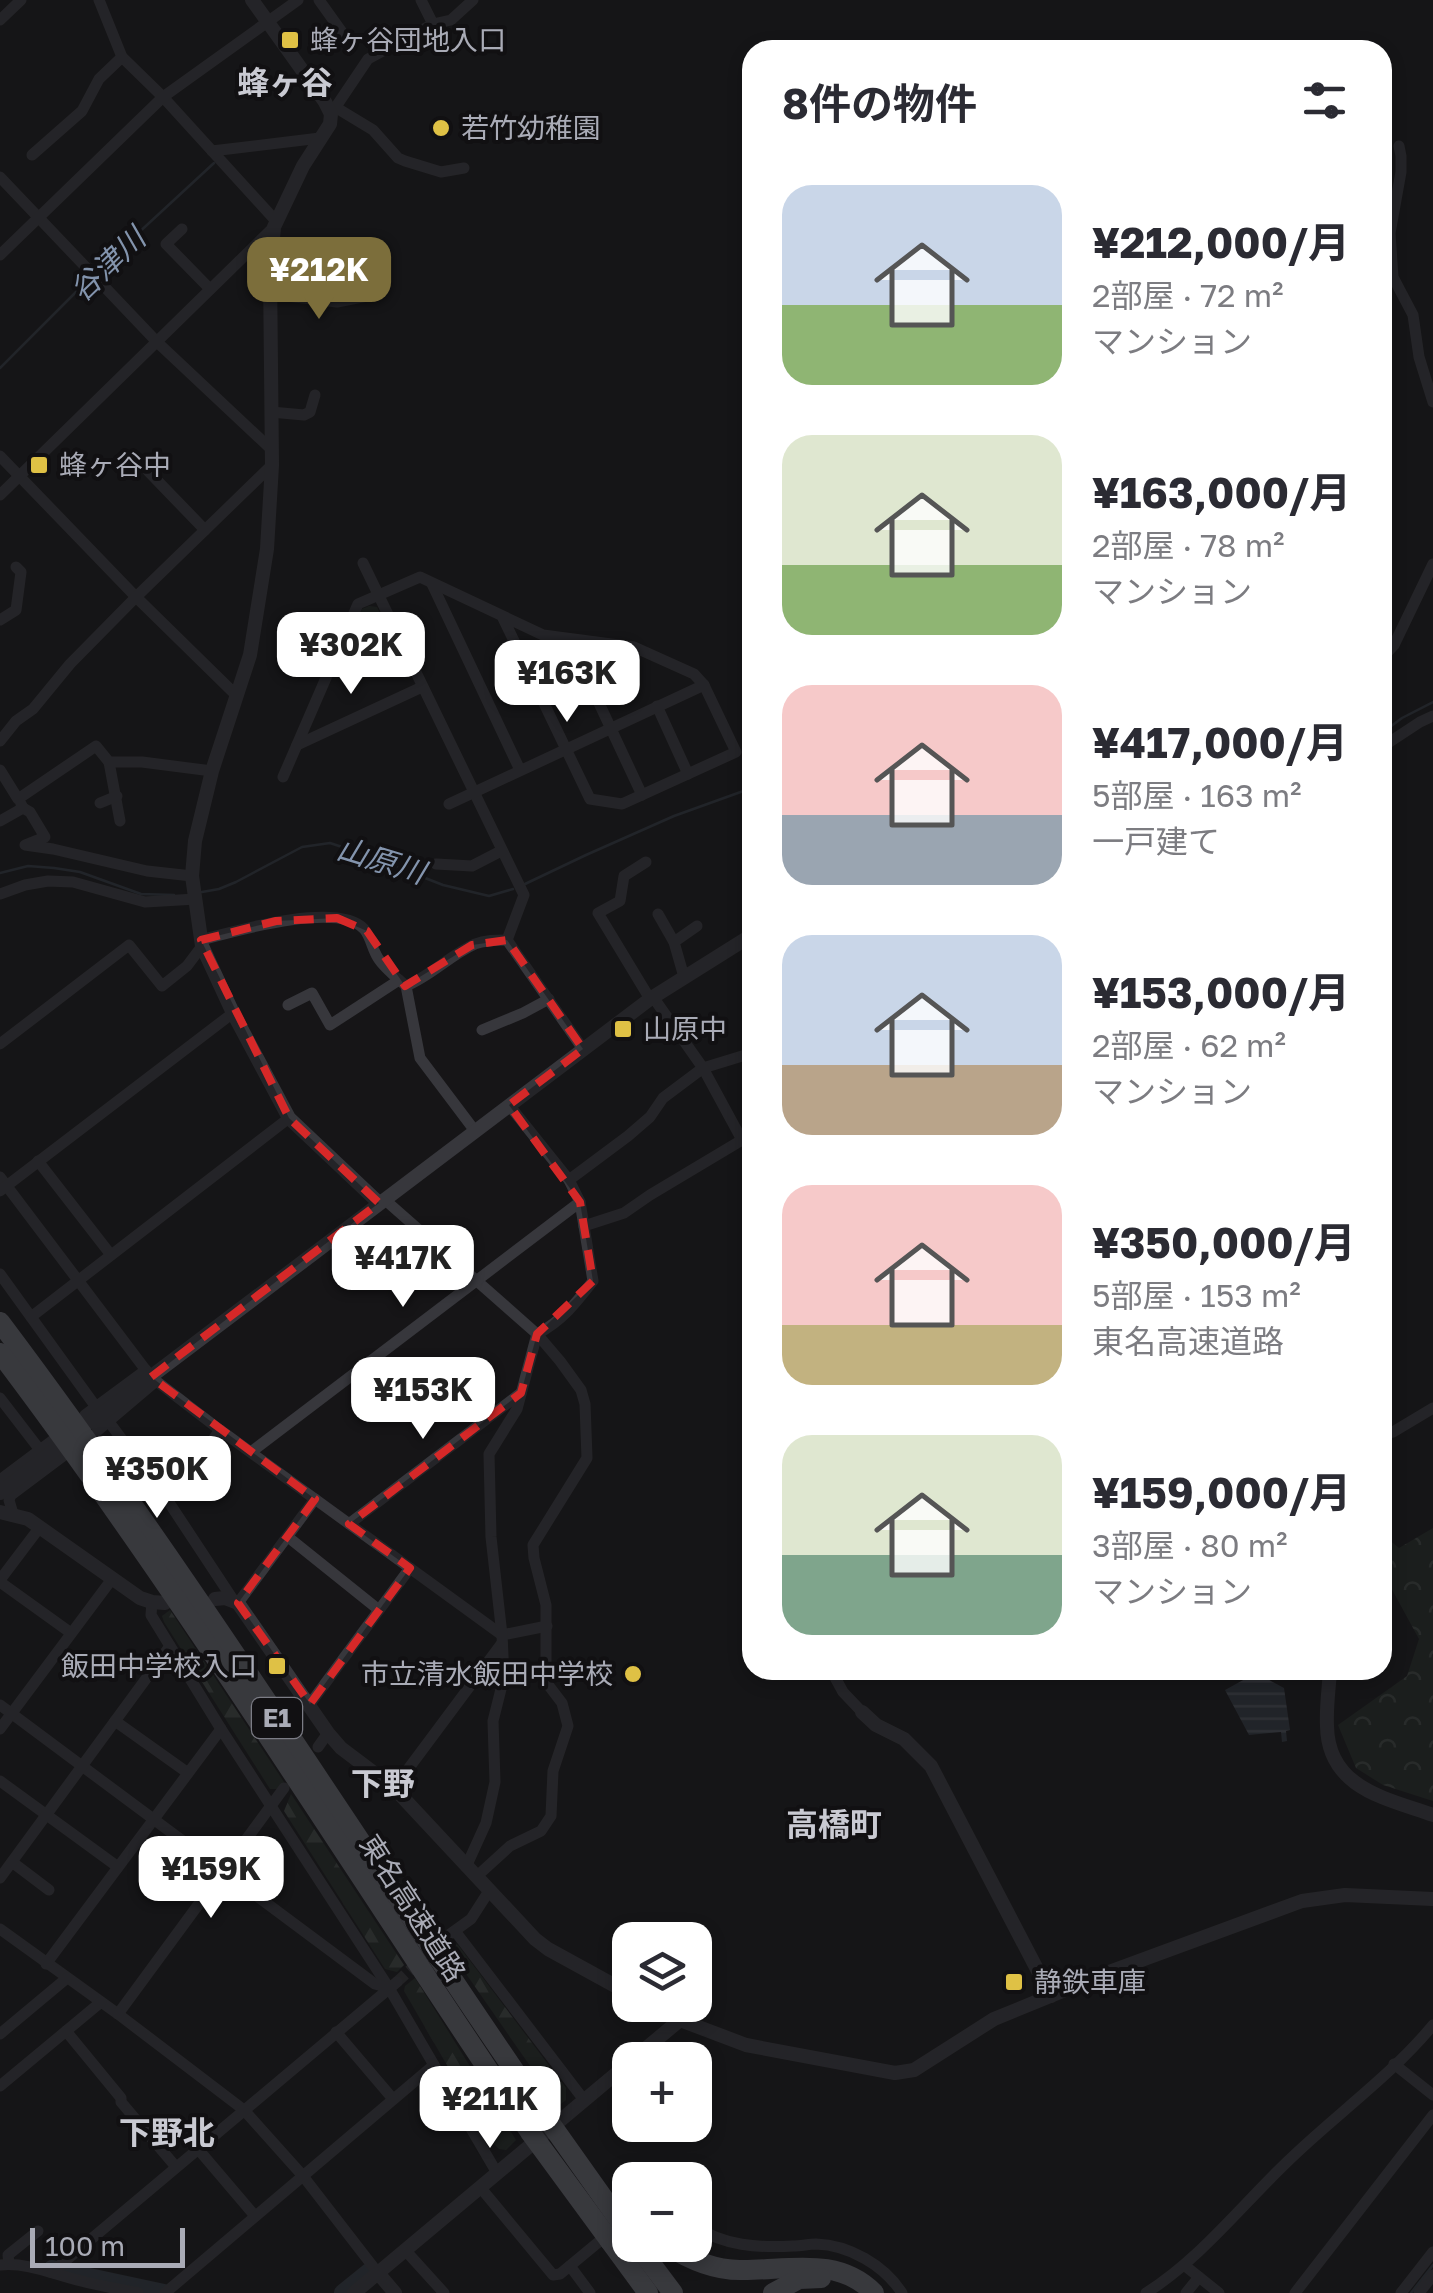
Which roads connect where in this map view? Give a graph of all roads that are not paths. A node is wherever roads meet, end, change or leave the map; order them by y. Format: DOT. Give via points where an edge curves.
graph roads {
  1 [pos="21,0"];
  2 [pos="99,0"];
  3 [pos="252,0"];
  4 [pos="298,0"];
  5 [pos="320,0"];
  6 [pos="422,0"];
  7 [pos="472,0"];
  8 [pos="0,20"];
  9 [pos="267,22"];
  10 [pos="433,24"];
  11 [pos="344,36"];
  12 [pos="122,57"];
  13 [pos="162,97"];
  14 [pos="333,111"];
  15 [pos="320,138"];
  16 [pos="1398,146"];
  17 [pos="212,151"];
  18 [pos="32,156"];
  19 [pos="464,168"];
  20 [pos="0,177"];
  21 [pos="39,216"];
  22 [pos="1392,222"];
  23 [pos="275,224"];
  24 [pos="182,229"];
  25 [pos="0,254"];
  26 [pos="1392,255"];
  27 [pos="210,289"];
  28 [pos="270,294"];
  29 [pos="367,296"];
  30 [pos="157,342"];
  31 [pos="316,395"];
  32 [pos="1433,402"];
  33 [pos="271,412"];
  34 [pos="271,449"];
  35 [pos="0,456"];
  36 [pos="272,465"];
  37 [pos="148,471"];
  38 [pos="19,476"];
  39 [pos="0,495"];
  40 [pos="204,530"];
  41 [pos="363,563"];
  42 [pos="1433,564"];
  43 [pos="16,567"];
  44 [pos="431,583"];
  45 [pos="378,595"];
  46 [pos="136,597"];
  47 [pos="502,616"];
  48 [pos="0,620"];
  49 [pos="569,639"];
  50 [pos="400,641"];
  51 [pos="1392,647"];
  52 [pos="329,672"];
  53 [pos="704,684"];
  54 [pos="422,687"];
  55 [pos="237,696"];
  56 [pos="657,706"];
  57 [pos="1433,716"];
  58 [pos="610,728"];
  59 [pos="1392,740"];
  60 [pos="0,741"];
  61 [pos="297,745"];
  62 [pos="566,748"];
  63 [pos="109,762"];
  64 [pos="0,770"];
  65 [pos="520,770"];
  66 [pos="212,771"];
  67 [pos="688,774"];
  68 [pos="283,777"];
  69 [pos="473,792"];
  70 [pos="642,795"];
  71 [pos="117,796"];
  72 [pos="21,803"];
  73 [pos="100,803"];
  74 [pos="448,804"];
  75 [pos="0,820"];
  76 [pos="120,821"];
  77 [pos="501,851"];
  78 [pos="646,862"];
  79 [pos="436,864"];
  80 [pos="192,876"];
  81 [pos="0,894"];
  82 [pos="196,899"];
  83 [pos="658,914"];
  84 [pos="697,926"];
  85 [pos="507,940"];
  86 [pos="742,941"];
  87 [pos="674,942"];
  88 [pos="202,943"];
  89 [pos="684,977"];
  90 [pos="402,983"];
  91 [pos="651,998"];
  92 [pos="549,999"];
  93 [pos="288,1005"];
  94 [pos="233,1013"];
  95 [pos="482,1030"];
  96 [pos="0,1044"];
  97 [pos="583,1050"];
  98 [pos="742,1057"];
  99 [pos="703,1068"];
  100 [pos="509,1106"];
  101 [pos="288,1118"];
  102 [pos="475,1131"];
  103 [pos="38,1160"];
  104 [pos="569,1180"];
  105 [pos="2,1185"];
  106 [pos="381,1201"];
  107 [pos="580,1202"];
  108 [pos="584,1226"];
  109 [pos="111,1255"];
  110 [pos="0,1274"];
  111 [pos="476,1280"];
  112 [pos="77,1281"];
  113 [pos="31,1316"];
  114 [pos="0,1322"];
  115 [pos="537,1334"];
  116 [pos="0,1352"];
  117 [pos="151,1376"];
  118 [pos="521,1393"];
  119 [pos="0,1398"];
  120 [pos="1433,1408"];
  121 [pos="93,1419"];
  122 [pos="110,1422"];
  123 [pos="220,1430"];
  124 [pos="1392,1432"];
  125 [pos="57,1448"];
  126 [pos="40,1450"];
  127 [pos="251,1452"];
  128 [pos="0,1480"];
  129 [pos="0,1492"];
  130 [pos="315,1499"];
  131 [pos="168,1501"];
  132 [pos="6,1513"];
  133 [pos="349,1524"];
  134 [pos="40,1527"];
  135 [pos="288,1537"];
  136 [pos="410,1568"];
  137 [pos="112,1579"];
  138 [pos="0,1581"];
  139 [pos="215,1599"];
  140 [pos="236,1602"];
  141 [pos="158,1603"];
  142 [pos="379,1610"];
  143 [pos="547,1626"];
  144 [pos="72,1634"];
  145 [pos="502,1639"];
  146 [pos="170,1646"];
  147 [pos="836,1680"];
  148 [pos="1329,1680"];
  149 [pos="310,1704"];
  150 [pos="0,1706"];
  151 [pos="862,1712"];
  152 [pos="12,1714"];
  153 [pos="115,1721"];
  154 [pos="0,1729"];
  155 [pos="221,1730"];
  156 [pos="328,1732"];
  157 [pos="318,1747"];
  158 [pos="82,1766"];
  159 [pos="188,1773"];
  160 [pos="0,1781"];
  161 [pos="284,1788"];
  162 [pos="394,1788"];
  163 [pos="271,1804"];
  164 [pos="46,1815"];
  165 [pos="1433,1815"];
  166 [pos="154,1820"];
  167 [pos="12,1862"];
  168 [pos="118,1867"];
  169 [pos="223,1870"];
  170 [pos="471,1872"];
  171 [pos="0,1878"];
  172 [pos="49,1890"];
  173 [pos="489,1891"];
  174 [pos="1433,1898"];
  175 [pos="0,1929"];
  176 [pos="46,1964"];
  177 [pos="67,1978"];
  178 [pos="612,1984"];
  179 [pos="393,1985"];
  180 [pos="1051,1996"];
  181 [pos="101,2002"];
  182 [pos="118,2014"];
  183 [pos="678,2022"];
  184 [pos="685,2022"];
  185 [pos="1433,2025"];
  186 [pos="66,2031"];
  187 [pos="336,2032"];
  188 [pos="0,2034"];
  189 [pos="654,2042"];
  190 [pos="1394,2064"];
  191 [pos="434,2065"];
  192 [pos="612,2077"];
  193 [pos="0,2086"];
  194 [pos="1433,2095"];
  195 [pos="393,2099"];
  196 [pos="584,2100"];
  197 [pos="244,2110"];
  198 [pos="1433,2116"];
  199 [pos="543,2122"];
  200 [pos="198,2149"];
  201 [pos="176,2167"];
  202 [pos="497,2174"];
  203 [pos="302,2176"];
  204 [pos="480,2188"];
  205 [pos="612,2212"];
  206 [pos="255,2216"];
  207 [pos="38,2231"];
  208 [pos="712,2236"];
  209 [pos="612,2240"];
  210 [pos="406,2250"];
  211 [pos="1433,2252"];
  212 [pos="633,2262"];
  213 [pos="638,2262"];
  214 [pos="650,2262"];
  215 [pos="699,2262"];
  216 [pos="4,2264"];
  217 [pos="1184,2265"];
  218 [pos="570,2266"];
  219 [pos="52,2272"];
  220 [pos="378,2272"];
  221 [pos="1433,2275"];
  222 [pos="1199,2277"];
  223 [pos="78,2281"];
  224 [pos="65,2293"];
  225 [pos="138,2293"];
  226 [pos="165,2293"];
  227 [pos="354,2293"];
  228 [pos="395,2293"];
  229 [pos="444,2293"];
  230 [pos="590,2293"];
  231 [pos="639,2293"];
  232 [pos="648,2293"];
  233 [pos="674,2293"];
  234 [pos="773,2293"];
  235 [pos="860,2293"];
  236 [pos="874,2293"];
  237 [pos="902,2293"];
  238 [pos="1146,2293"];
  239 [pos="1186,2293"];
  240 [pos="1219,2293"];
  241 [pos="1295,2293"];
  242 [pos="1400,2293"];
  243 [pos="1419,2293"];
  1 -- 8 [label="street"];
  2 -- 12 [label="street"];
  3 -- 9 [label="street"];
  4 -- 9 [label="street"];
  5 -- 11 [label="street"];
  6 -- 10 [label="street"];
  7 -- 10 [label="street" via="451,20"];
  9 -- 13 [label="street"];
  9 -- 14 [label="street"];
  10 -- 14 [label="street" via="368,59"];
  12 -- 13 [label="street"];
  12 -- 18 [label="street" via="82,111"];
  13 -- 17 [label="street"];
  13 -- 21 [label="street"];
  14 -- 15 [label="street"];
  14 -- 19 [label="street" via="374,130 398,158 441,172"];
  15 -- 17 [label="street"];
  15 -- 23 [label="street"];
  16 -- 22 [label="street" via="1401,172"];
  17 -- 23 [label="street"];
  20 -- 21 [label="street"];
  21 -- 25 [label="street"];
  21 -- 30 [label="street"];
  23 -- 27 [label="street"];
  23 -- 28 [label="street"];
  24 -- 27 [label="street" via="166,244"];
  26 -- 32 [label="street"];
  27 -- 30 [label="street"];
  28 -- 29 [label="street" via="337,302"];
  28 -- 33 [label="street"];
  30 -- 34 [label="street"];
  30 -- 38 [label="street"];
  31 -- 33 [label="street" via="304,416"];
  33 -- 34 [label="street"];
  34 -- 36 [label="street"];
  35 -- 38 [label="street"];
  36 -- 40 [label="street"];
  36 -- 55 [label="street" via="258,612"];
  37 -- 40 [label="street"];
  38 -- 39 [label="street"];
  38 -- 46 [label="street"];
  40 -- 46 [label="street"];
  41 -- 45 [label="street"];
  42 -- 51 [label="street"];
  43 -- 48 [label="street" via="16,610"];
  44 -- 45 [label="street" via="420,578"];
  44 -- 47 [label="street"];
  44 -- 65 [label="street"];
  45 -- 50 [label="street"];
  45 -- 52 [label="street" via="358,604"];
  46 -- 55 [label="street"];
  46 -- 60 [label="street"];
  47 -- 49 [label="street"];
  47 -- 62 [label="street"];
  49 -- 53 [label="street" via="634,647"];
  49 -- 58 [label="street"];
  50 -- 52 [label="street"];
  50 -- 54 [label="street"];
  52 -- 61 [label="street"];
  53 -- 56 [label="street"];
  53 -- 67 [label="street" via="736,752"];
  54 -- 61 [label="street"];
  54 -- 69 [label="street"];
  55 -- 66 [label="street"];
  56 -- 58 [label="street"];
  56 -- 67 [label="street"];
  57 -- 59 [label="street"];
  58 -- 62 [label="street"];
  58 -- 70 [label="street"];
  61 -- 68 [label="street"];
  62 -- 65 [label="street"];
  62 -- 70 [label="street" via="590,799 622,804"];
  63 -- 66 [label="street"];
  63 -- 71 [label="street"];
  63 -- 72 [label="street" via="96,746"];
  64 -- 72 [label="street"];
  65 -- 69 [label="street"];
  66 -- 80 [label="street"];
  67 -- 70 [label="street"];
  69 -- 74 [label="street"];
  69 -- 77 [label="street"];
  71 -- 73 [label="street"];
  71 -- 76 [label="street"];
  72 -- 75 [label="street"];
  72 -- 80 [label="street" via="45,837 25,845"];
  77 -- 79 [label="street" via="472,866"];
  77 -- 85 [label="street" via="524,895"];
  78 -- 91 [label="street" via="624,876 620,901 598,914"];
  80 -- 82 [label="street"];
  81 -- 82 [label="street" via="48,880 145,902"];
  82 -- 88 [label="street"];
  83 -- 87 [label="street"];
  84 -- 87 [label="street"];
  85 -- 90 [label="street" via="472,945 422,980"];
  85 -- 92 [label="street"];
  86 -- 89 [label="street"];
  87 -- 89 [label="street"];
  88 -- 90 [label="street" via="276,920 337,918 366,932 379,960"];
  88 -- 94 [label="street"];
  88 -- 96 [label="street" via="162,986 129,945"];
  89 -- 91 [label="street"];
  90 -- 93 [label="street" via="330,1025 312,993"];
  90 -- 102 [label="street" via="420,1058"];
  91 -- 97 [label="street"];
  91 -- 99 [label="street"];
  92 -- 95 [label="street"];
  92 -- 97 [label="street"];
  94 -- 101 [label="street"];
  94 -- 103 [label="street"];
  97 -- 100 [label="street"];
  98 -- 99 [label="street"];
  99 -- 104 [label="street"];
  99 -- 108 [label="street" via="742,1140 624,1213"];
  100 -- 102 [label="street"];
  100 -- 104 [label="street"];
  101 -- 106 [label="street"];
  101 -- 109 [label="street"];
  102 -- 106 [label="street"];
  103 -- 105 [label="street"];
  103 -- 109 [label="street"];
  104 -- 107 [label="street"];
  105 -- 112 [label="street"];
  106 -- 111 [label="street"];
  106 -- 117 [label="street"];
  107 -- 108 [label="street"];
  107 -- 111 [label="street"];
  108 -- 115 [label="street" via="593,1281 571,1310"];
  109 -- 112 [label="street"];
  110 -- 113 [label="street"];
  111 -- 115 [label="street"];
  111 -- 127 [label="street"];
  112 -- 113 [label="street"];
  112 -- 117 [label="street"];
  113 -- 121 [label="street"];
  114 -- 199 [label="highway, 東名高速道路 / E1" via="159,1542"];
  115 -- 118 [label="street"];
  115 -- 143 [label="street" via="580,1390 587,1458 533,1545"];
  116 -- 199 [label="highway, 東名高速道路 / E1"];
  117 -- 121 [label="street"];
  117 -- 122 [label="street"];
  117 -- 123 [label="street"];
  118 -- 133 [label="street"];
  118 -- 145 [label="street" via="490,1454"];
  119 -- 126 [label="street"];
  120 -- 124 [label="street"];
  121 -- 122 [label="street"];
  122 -- 131 [label="street"];
  123 -- 127 [label="street"];
  123 -- 131 [label="street"];
  125 -- 126 [label="street"];
  125 -- 129 [label="street"];
  125 -- 132 [label="street" via="10,1496"];
  126 -- 128 [label="street"];
  127 -- 130 [label="street"];
  130 -- 133 [label="street"];
  130 -- 135 [label="street"];
  131 -- 140 [label="street"];
  132 -- 134 [label="street"];
  133 -- 136 [label="street"];
  134 -- 137 [label="street"];
  134 -- 138 [label="street"];
  135 -- 140 [label="street"];
  135 -- 142 [label="street"];
  136 -- 142 [label="street"];
  136 -- 145 [label="street"];
  137 -- 141 [label="street"];
  137 -- 144 [label="street"];
  138 -- 144 [label="street"];
  139 -- 140 [label="street"];
  140 -- 149 [label="street"];
  141 -- 146 [label="street" via="151,1615"];
  142 -- 149 [label="street"];
  143 -- 145 [label="street"];
  143 -- 170 [label="street" via="546,1682 568,1726 553,1771 551,1816 541,1831"];
  144 -- 152 [label="street"];
  145 -- 162 [label="street"];
  145 -- 170 [label="street" via="495,1782"];
  146 -- 153 [label="street"];
  146 -- 155 [label="street"];
  147 -- 151 [label="street"];
  148 -- 165 [label="street" via="1326,1728 1343,1772 1372,1794"];
  149 -- 156 [label="street"];
  150 -- 152 [label="street"];
  151 -- 180 [label="street" via="931,1766"];
  152 -- 154 [label="street"];
  152 -- 158 [label="street"];
  153 -- 158 [label="street"];
  153 -- 159 [label="street"];
  155 -- 159 [label="street"];
  155 -- 163 [label="street"];
  156 -- 157 [label="street"];
  156 -- 162 [label="street"];
  158 -- 164 [label="street"];
  158 -- 166 [label="street"];
  159 -- 166 [label="street"];
  160 -- 164 [label="street"];
  161 -- 163 [label="street"];
  162 -- 170 [label="street"];
  163 -- 169 [label="street"];
  163 -- 179 [label="street"];
  164 -- 167 [label="street"];
  164 -- 168 [label="street"];
  166 -- 168 [label="street"];
  166 -- 169 [label="street"];
  167 -- 171 [label="street"];
  167 -- 172 [label="street"];
  168 -- 176 [label="street"];
  169 -- 179 [label="street" via="374,1984"];
  169 -- 182 [label="street"];
  170 -- 173 [label="street"];
  173 -- 178 [label="street" via="548,1950"];
  173 -- 196 [label="street" via="472,1919 451,1934"];
  174 -- 180 [label="street" via="1344,1895 1302,1901"];
  175 -- 176 [label="street"];
  176 -- 177 [label="street"];
  177 -- 181 [label="street"];
  177 -- 188 [label="street"];
  179 -- 187 [label="street"];
  179 -- 191 [label="street"];
  180 -- 184 [label="street" via="994,2019 905,2072 746,2045"];
  181 -- 182 [label="street"];
  181 -- 186 [label="street"];
  182 -- 197 [label="street"];
  183 -- 189 [label="street"];
  185 -- 190 [label="street"];
  186 -- 193 [label="street"];
  186 -- 201 [label="street"];
  187 -- 195 [label="street"];
  187 -- 197 [label="street"];
  190 -- 194 [label="street"];
  190 -- 217 [label="street"];
  191 -- 195 [label="street"];
  191 -- 202 [label="street"];
  192 -- 196 [label="street"];
  195 -- 203 [label="street"];
  196 -- 202 [label="street"];
  197 -- 200 [label="street"];
  197 -- 203 [label="street"];
  198 -- 241 [label="street"];
  199 -- 205 [label="highway, 東名高速道路 / E1, bridge"];
  200 -- 201 [label="street"];
  200 -- 206 [label="street"];
  201 -- 219 [label="street"];
  202 -- 204 [label="street"];
  203 -- 206 [label="street"];
  203 -- 220 [label="street"];
  204 -- 210 [label="street"];
  204 -- 218 [label="street" via="553,2275"];
  206 -- 226 [label="street"];
  207 -- 216 [label="street"];
  208 -- 237 [label="street" via="738,2244 838,2247 878,2268"];
  209 -- 218 [label="street"];
  210 -- 220 [label="street"];
  210 -- 229 [label="street"];
  211 -- 242 [label="street"];
  212 -- 231 [label="highway"];
  213 -- 232 [label="highway, 東名高速道路 / E1"];
  214 -- 233 [label="highway, 東名高速道路 / E1"];
  215 -- 236 [label="highway" via="738,2270 822,2268"];
  216 -- 219 [label="street"];
  217 -- 222 [label="street"];
  217 -- 238 [label="street"];
  218 -- 230 [label="street"];
  219 -- 223 [label="street"];
  220 -- 227 [label="street"];
  220 -- 228 [label="street"];
  221 -- 243 [label="street"];
  222 -- 239 [label="street"];
  222 -- 240 [label="street"];
  223 -- 224 [label="street"];
  223 -- 225 [label="street"];
  234 -- 235 [label="highway" via="799,2279 820,2278"];
}
